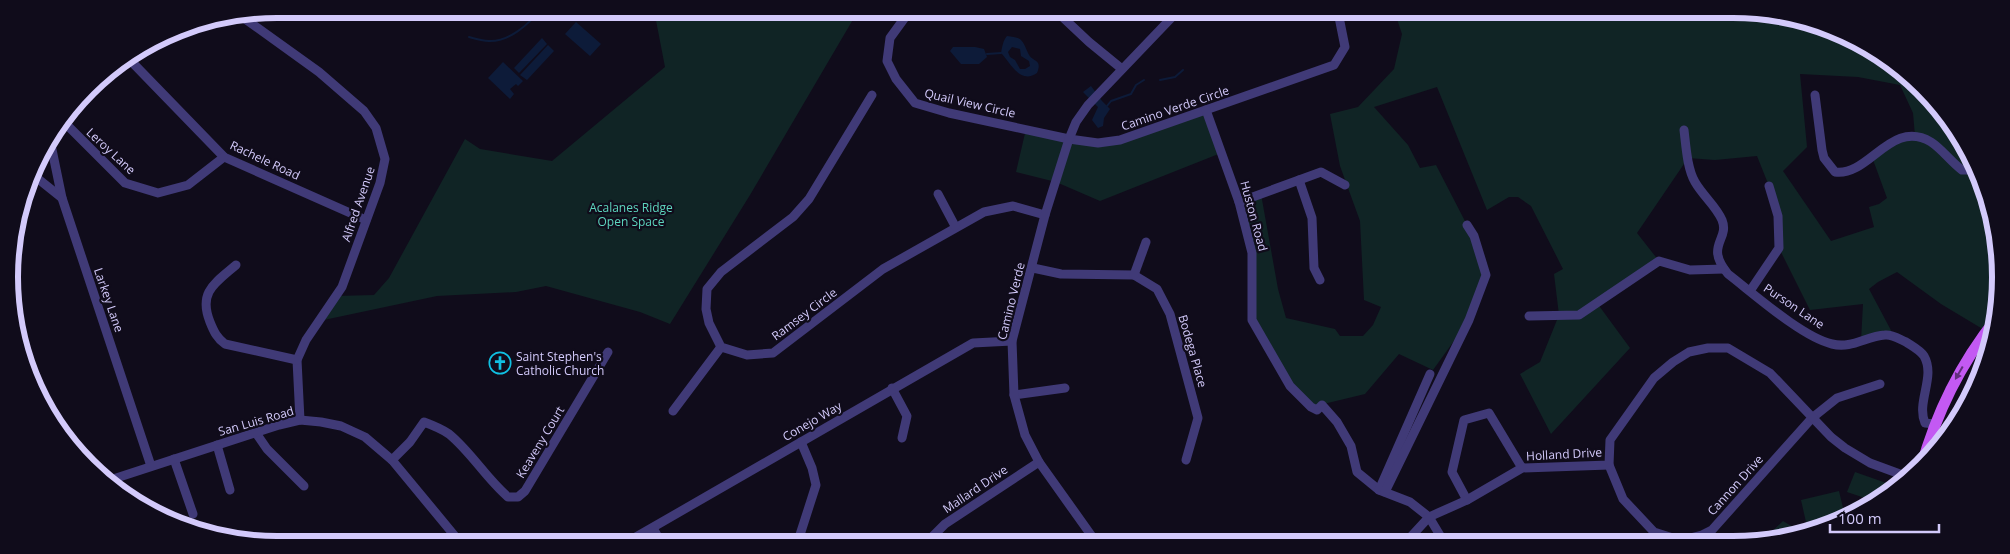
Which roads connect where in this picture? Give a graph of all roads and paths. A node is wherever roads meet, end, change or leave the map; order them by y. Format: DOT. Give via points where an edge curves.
graph roads {
  1 [pos="905,18"];
  2 [pos="1063,18"];
  3 [pos="1171,18"];
  4 [pos="1339,18"];
  5 [pos="246,20"];
  6 [pos="132,62"];
  7 [pos="1122,69"];
  8 [pos="1815,95"];
  9 [pos="872,96"];
  10 [pos="1206,110"];
  11 [pos="67,125"];
  12 [pos="1684,130"];
  13 [pos="1070,138"];
  14 [pos="52,148"];
  15 [pos="224,156"];
  16 [pos="1970,170"];
  17 [pos="37,178"];
  18 [pos="1299,180"];
  19 [pos="1346,185"];
  20 [pos="1769,186"];
  21 [pos="938,194"];
  22 [pos="62,198"];
  23 [pos="1239,202"];
  24 [pos="1045,215"];
  25 [pos="366,220"];
  26 [pos="1467,225"];
  27 [pos="955,226"];
  28 [pos="1146,242"];
  29 [pos="236,265"];
  30 [pos="1032,268"];
  31 [pos="1724,269"];
  32 [pos="1134,275"];
  33 [pos="1320,280"];
  34 [pos="1750,291"];
  35 [pos="1528,316"];
  36 [pos="1988,329"];
  37 [pos="1012,341"];
  38 [pos="721,348"];
  39 [pos="608,352"];
  40 [pos="297,360"];
  41 [pos="1430,374"];
  42 [pos="1880,384"];
  43 [pos="892,388"];
  44 [pos="1065,388"];
  45 [pos="1014,395"];
  46 [pos="673,411"];
  47 [pos="1812,418"];
  48 [pos="300,420"];
  49 [pos="1935,424"];
  50 [pos="256,433"];
  51 [pos="902,438"];
  52 [pos="801,442"];
  53 [pos="217,445"];
  54 [pos="1928,448"];
  55 [pos="174,459"];
  56 [pos="392,460"];
  57 [pos="1186,460"];
  58 [pos="1039,462"];
  59 [pos="1609,464"];
  60 [pos="151,466"];
  61 [pos="1522,468"];
  62 [pos="1900,475"];
  63 [pos="114,479"];
  64 [pos="304,486"];
  65 [pos="230,490"];
  66 [pos="1382,491"];
  67 [pos="1467,500"];
  68 [pos="193,514"];
  69 [pos="1429,517"];
  70 [pos="653,528"];
  71 [pos="455,536"];
  72 [pos="638,536"];
  73 [pos="657,536"];
  74 [pos="800,536"];
  75 [pos="934,536"];
  76 [pos="1090,536"];
  77 [pos="1412,536"];
  78 [pos="1440,536"];
  79 [pos="1667,536"];
  80 [pos="1697,536"];
  1 -- 13 [label="street, Quail View Circle" via="890,38 887,61 915,103"];
  2 -- 7 [label="street"];
  3 -- 7 [label="street"];
  4 -- 10 [label="street, Camino Verde Circle" via="1345,47 1334,65"];
  5 -- 25 [label="street, Alfred Avenue" via="319,72 364,111 376,128 385,159"];
  6 -- 15 [label="street, Rachele Road"];
  7 -- 13 [label="street" via="1088,105"];
  8 -- 16 [label="street" via="1824,158 1835,172 1843,173 1905,136 1931,142 1962,170"];
  9 -- 38 [label="street" via="809,199 793,217 721,272 707,289 709,323"];
  10 -- 13 [label="street, Camino Verde Circle" via="1120,140 1098,143"];
  10 -- 23 [label="street, Huston Road"];
  11 -- 15 [label="street, Leroy Lane" via="125,183 158,193 188,185"];
  12 -- 31 [label="street" via="1695,182 1722,221 1723,230 1717,248 1718,262"];
  13 -- 24 [label="street, Camino Verde"];
  14 -- 22 [label="street, Larkey Lane"];
  15 -- 25 [label="street, Rachele Road"];
  17 -- 22 [label="street"];
  18 -- 19 [label="street" via="1321,172"];
  18 -- 23 [label="street"];
  18 -- 33 [label="street" via="1312,218 1314,268"];
  20 -- 34 [label="street" via="1778,216 1779,248"];
  21 -- 27 [label="street"];
  22 -- 60 [label="street, Larkey Lane"];
  23 -- 66 [label="street, Huston Road" via="1252,253 1252,320 1290,386 1311,407 1317,410 1322,405 1337,422 1351,446 1357,472"];
  24 -- 27 [label="street, Ramsey Circle" via="1013,206 984,212"];
  24 -- 30 [label="street, Camino Verde"];
  25 -- 40 [label="street, Alfred Avenue" via="342,286 306,340"];
  26 -- 66 [label="street" via="1474,236 1486,275 1469,320"];
  27 -- 38 [label="street, Ramsey Circle" via="883,270 773,353 747,355"];
  28 -- 32 [label="street"];
  29 -- 40 [label="street" via="216,282 204,303 216,337 226,344"];
  30 -- 32 [label="street, Bodega Place" via="1061,274"];
  30 -- 37 [label="street, Camino Verde"];
  31 -- 34 [label="street, Purson Lane"];
  31 -- 35 [label="street" via="1690,270 1659,261 1579,315"];
  32 -- 57 [label="street, Bodega Place" via="1156,288 1170,314 1198,418"];
  34 -- 49 [label="street, Purson Lane" via="1812,336 1832,344 1852,344 1885,334 1919,350 1928,371 1921,414 1925,423"];
  36 -- 49 [label="main road, one-way" via="1956,379"];
  37 -- 43 [label="street, Conejo Way" via="973,343"];
  37 -- 45 [label="street, Camino Verde"];
  38 -- 46 [label="street"];
  39 -- 56 [label="street, Keaveny Court" via="525,491 518,497 508,497 458,442 424,422"];
  40 -- 48 [label="street, Alfred Avenue"];
  41 -- 66 [label="street"];
  42 -- 47 [label="street, Cannon Drive" via="1837,398"];
  43 -- 51 [label="street" via="907,416"];
  43 -- 52 [label="street, Conejo Way"];
  44 -- 45 [label="street"];
  45 -- 58 [label="street, Camino Verde" via="1025,435"];
  47 -- 59 [label="street, Holland Drive" via="1770,373 1728,348 1689,352 1654,378 1610,440"];
  47 -- 62 [label="street, Holland Drive" via="1845,448 1870,463"];
  47 -- 80 [label="street, Cannon Drive" via="1712,530"];
  48 -- 50 [label="street, San Luis Road"];
  48 -- 56 [label="street, San Luis Road" via="341,426 365,437"];
  49 -- 54 [label="main road"];
  50 -- 53 [label="street, San Luis Road"];
  50 -- 64 [label="street" via="267,450"];
  52 -- 70 [label="street, Conejo Way"];
  52 -- 74 [label="street" via="816,485"];
  53 -- 55 [label="street, San Luis Road"];
  53 -- 65 [label="street"];
  55 -- 60 [label="street, San Luis Road"];
  55 -- 68 [label="street"];
  56 -- 71 [label="street, San Luis Road"];
  58 -- 75 [label="street, Mallard Drive" via="945,524"];
  58 -- 76 [label="street, Camino Verde"];
  59 -- 61 [label="street, Holland Drive"];
  59 -- 79 [label="street, Cannon Drive" via="1623,498 1654,532"];
  60 -- 63 [label="street, San Luis Road"];
  61 -- 67 [label="street, Holland Drive"];
  61 -- 67 [label="street" via="1489,413 1464,420 1452,472"];
  66 -- 69 [label="street, Huston Road" via="1410,502"];
  67 -- 69 [label="street, Holland Drive"];
  69 -- 77 [label="street, Holland Drive"];
  69 -- 78 [label="street, Huston Road"];
  70 -- 72 [label="street, Conejo Way"];
  70 -- 73 [label="street"];
}
